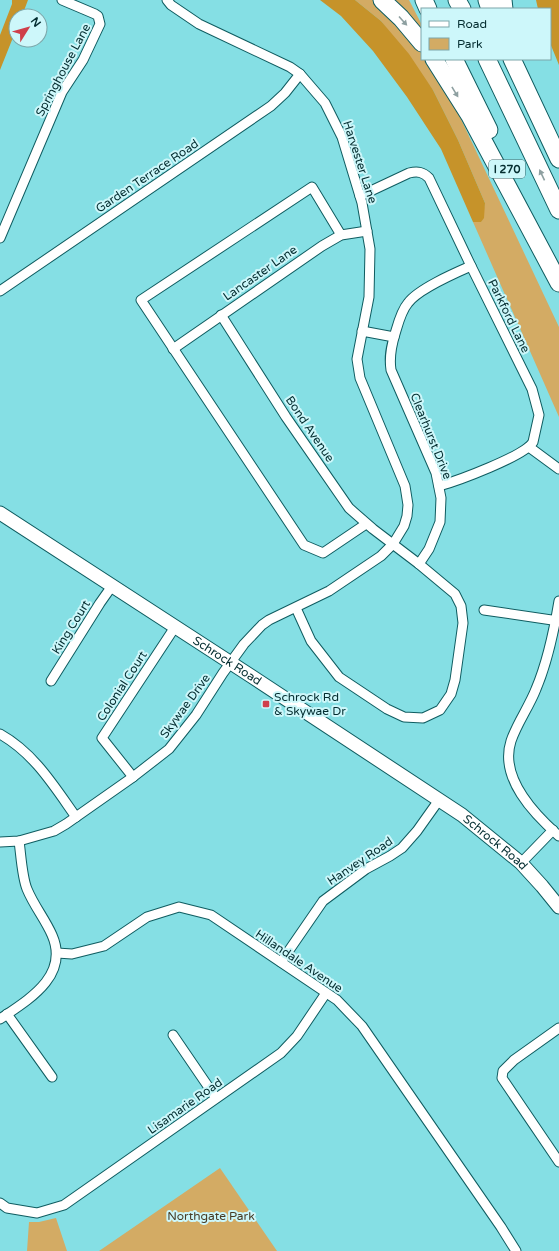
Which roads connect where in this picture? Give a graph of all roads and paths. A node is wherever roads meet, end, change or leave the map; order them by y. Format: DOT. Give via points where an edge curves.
graph roads {
  1 [pos="62,0"];
  2 [pos="382,0"];
  3 [pos="169,3"];
  4 [pos="421,43"];
  5 [pos="435,60"];
  6 [pos="455,60"];
  7 [pos="487,60"];
  8 [pos="512,60"];
  9 [pos="520,60"];
  10 [pos="300,74"];
  11 [pos="541,119"];
  12 [pos="559,159"];
  13 [pos="360,196"];
  14 [pos="559,210"];
  15 [pos="367,231"];
  16 [pos="341,235"];
  17 [pos="0,238"];
  18 [pos="471,266"];
  19 [pos="559,282"];
  20 [pos="0,291"];
  21 [pos="221,315"];
  22 [pos="362,331"];
  23 [pos="394,337"];
  24 [pos="173,349"];
  25 [pos="529,447"];
  26 [pos="559,469"];
  27 [pos="439,486"];
  28 [pos="0,513"];
  29 [pos="366,524"];
  30 [pos="393,544"];
  31 [pos="419,564"];
  32 [pos="112,586"];
  33 [pos="559,601"];
  34 [pos="296,608"];
  35 [pos="484,610"];
  36 [pos="557,621"];
  37 [pos="175,627"];
  38 [pos="231,662"];
  39 [pos="51,680"];
  40 [pos="0,734"];
  41 [pos="133,777"];
  42 [pos="438,800"];
  43 [pos="76,817"];
  44 [pos="556,833"];
  45 [pos="19,841"];
  46 [pos="0,842"];
  47 [pos="521,863"];
  48 [pos="559,907"];
  49 [pos="57,953"];
  50 [pos="281,962"];
  51 [pos="326,993"];
  52 [pos="4,1017"];
  53 [pos="559,1028"];
  54 [pos="173,1035"];
  55 [pos="52,1077"];
  56 [pos="216,1098"];
  57 [pos="559,1162"];
  58 [pos="0,1203"];
  59 [pos="516,1251"];
  1 -- 17 [label="street, Springhouse Lane" via="95,14 100,24 83,60 62,92"];
  2 -- 4 [label="highway, one-way"];
  3 -- 10 [label="street, Harvester Lane" via="199,24"];
  5 -- 19 [label="highway, one-way" via="470,116"];
  6 -- 19 [label="highway, I 270"];
  14 -- 7 [label="highway, I 270, one-way"];
  8 -- 11 [label="highway"];
  9 -- 11 [label="highway"];
  10 -- 13 [label="street, Harvester Lane" via="325,102 342,137"];
  10 -- 20 [label="street, Garden Terrace Road" via="271,106"];
  11 -- 12 [label="highway"];
  13 -- 15 [label="street, Harvester Lane"];
  13 -- 18 [label="street, Parkford Lane" via="409,173 424,173 430,178"];
  15 -- 16 [label="street, Lancaster Lane"];
  15 -- 22 [label="street, Harvester Lane" via="370,249 369,297"];
  16 -- 21 [label="street, Lancaster Lane"];
  16 -- 24 [label="street" via="312,187 141,300"];
  18 -- 23 [label="street, Clearhurst Drive" via="426,288 408,303"];
  18 -- 25 [label="street, Parkford Lane" via="532,389 539,416 533,442"];
  21 -- 24 [label="street, Lancaster Lane"];
  21 -- 29 [label="street, Bond Avenue" via="336,490 349,508"];
  22 -- 23 [label="street"];
  22 -- 30 [label="street, Harvester Lane" via="356,359 360,378 407,496 404,526"];
  23 -- 27 [label="street, Clearhurst Drive" via="389,359 392,370 436,473"];
  24 -- 29 [label="street" via="304,545 323,553"];
  25 -- 26 [label="street"];
  25 -- 27 [label="street" via="457,481"];
  27 -- 31 [label="street, Clearhurst Drive" via="440,522 429,549"];
  28 -- 32 [label="main road, Schrock Road"];
  29 -- 30 [label="street, Bond Avenue"];
  30 -- 31 [label="street, Bond Avenue"];
  30 -- 34 [label="street, Skywae Drive" via="381,556 329,591"];
  31 -- 34 [label="street, Bond Avenue" via="455,594 461,606 463,623 451,694 440,710 423,718 404,717 387,709 339,677 311,641"];
  32 -- 37 [label="main road, Schrock Road"];
  32 -- 39 [label="street, King Court"];
  33 -- 36 [label="street"];
  34 -- 38 [label="street, Skywae Drive" via="262,625"];
  35 -- 36 [label="street"];
  36 -- 44 [label="street" via="536,690 510,743 508,761 512,779 532,810"];
  37 -- 38 [label="main road, Schrock Road"];
  37 -- 41 [label="street, Colonial Court" via="102,738"];
  38 -- 41 [label="street, Skywae Drive" via="196,715 169,749"];
  38 -- 42 [label="main road, Schrock Road"];
  40 -- 43 [label="street" via="29,755"];
  41 -- 43 [label="street, Skywae Drive"];
  42 -- 47 [label="main road, Schrock Road" via="462,815"];
  42 -- 50 [label="street, Hanvey Road" via="402,848 366,869 323,901"];
  43 -- 45 [label="street, Skywae Drive" via="54,831"];
  44 -- 47 [label="street"];
  45 -- 46 [label="street, Skywae Drive"];
  45 -- 49 [label="street" via="26,888 52,933"];
  47 -- 48 [label="main road, Schrock Road"];
  49 -- 50 [label="street, Hillandale Avenue" via="72,954 104,946 147,917 179,907 211,915"];
  49 -- 52 [label="street" via="47,982 36,994"];
  50 -- 51 [label="street, Hillandale Avenue"];
  51 -- 56 [label="street, Lisamarie Road" via="297,1036 281,1053"];
  51 -- 59 [label="street, Hillandale Avenue" via="337,1000 362,1026"];
  52 -- 55 [label="street"];
  53 -- 57 [label="street" via="514,1060 503,1071 502,1078"];
  54 -- 56 [label="street"];
  56 -- 58 [label="street, Lisamarie Road" via="64,1205 37,1213 7,1208"];
}
